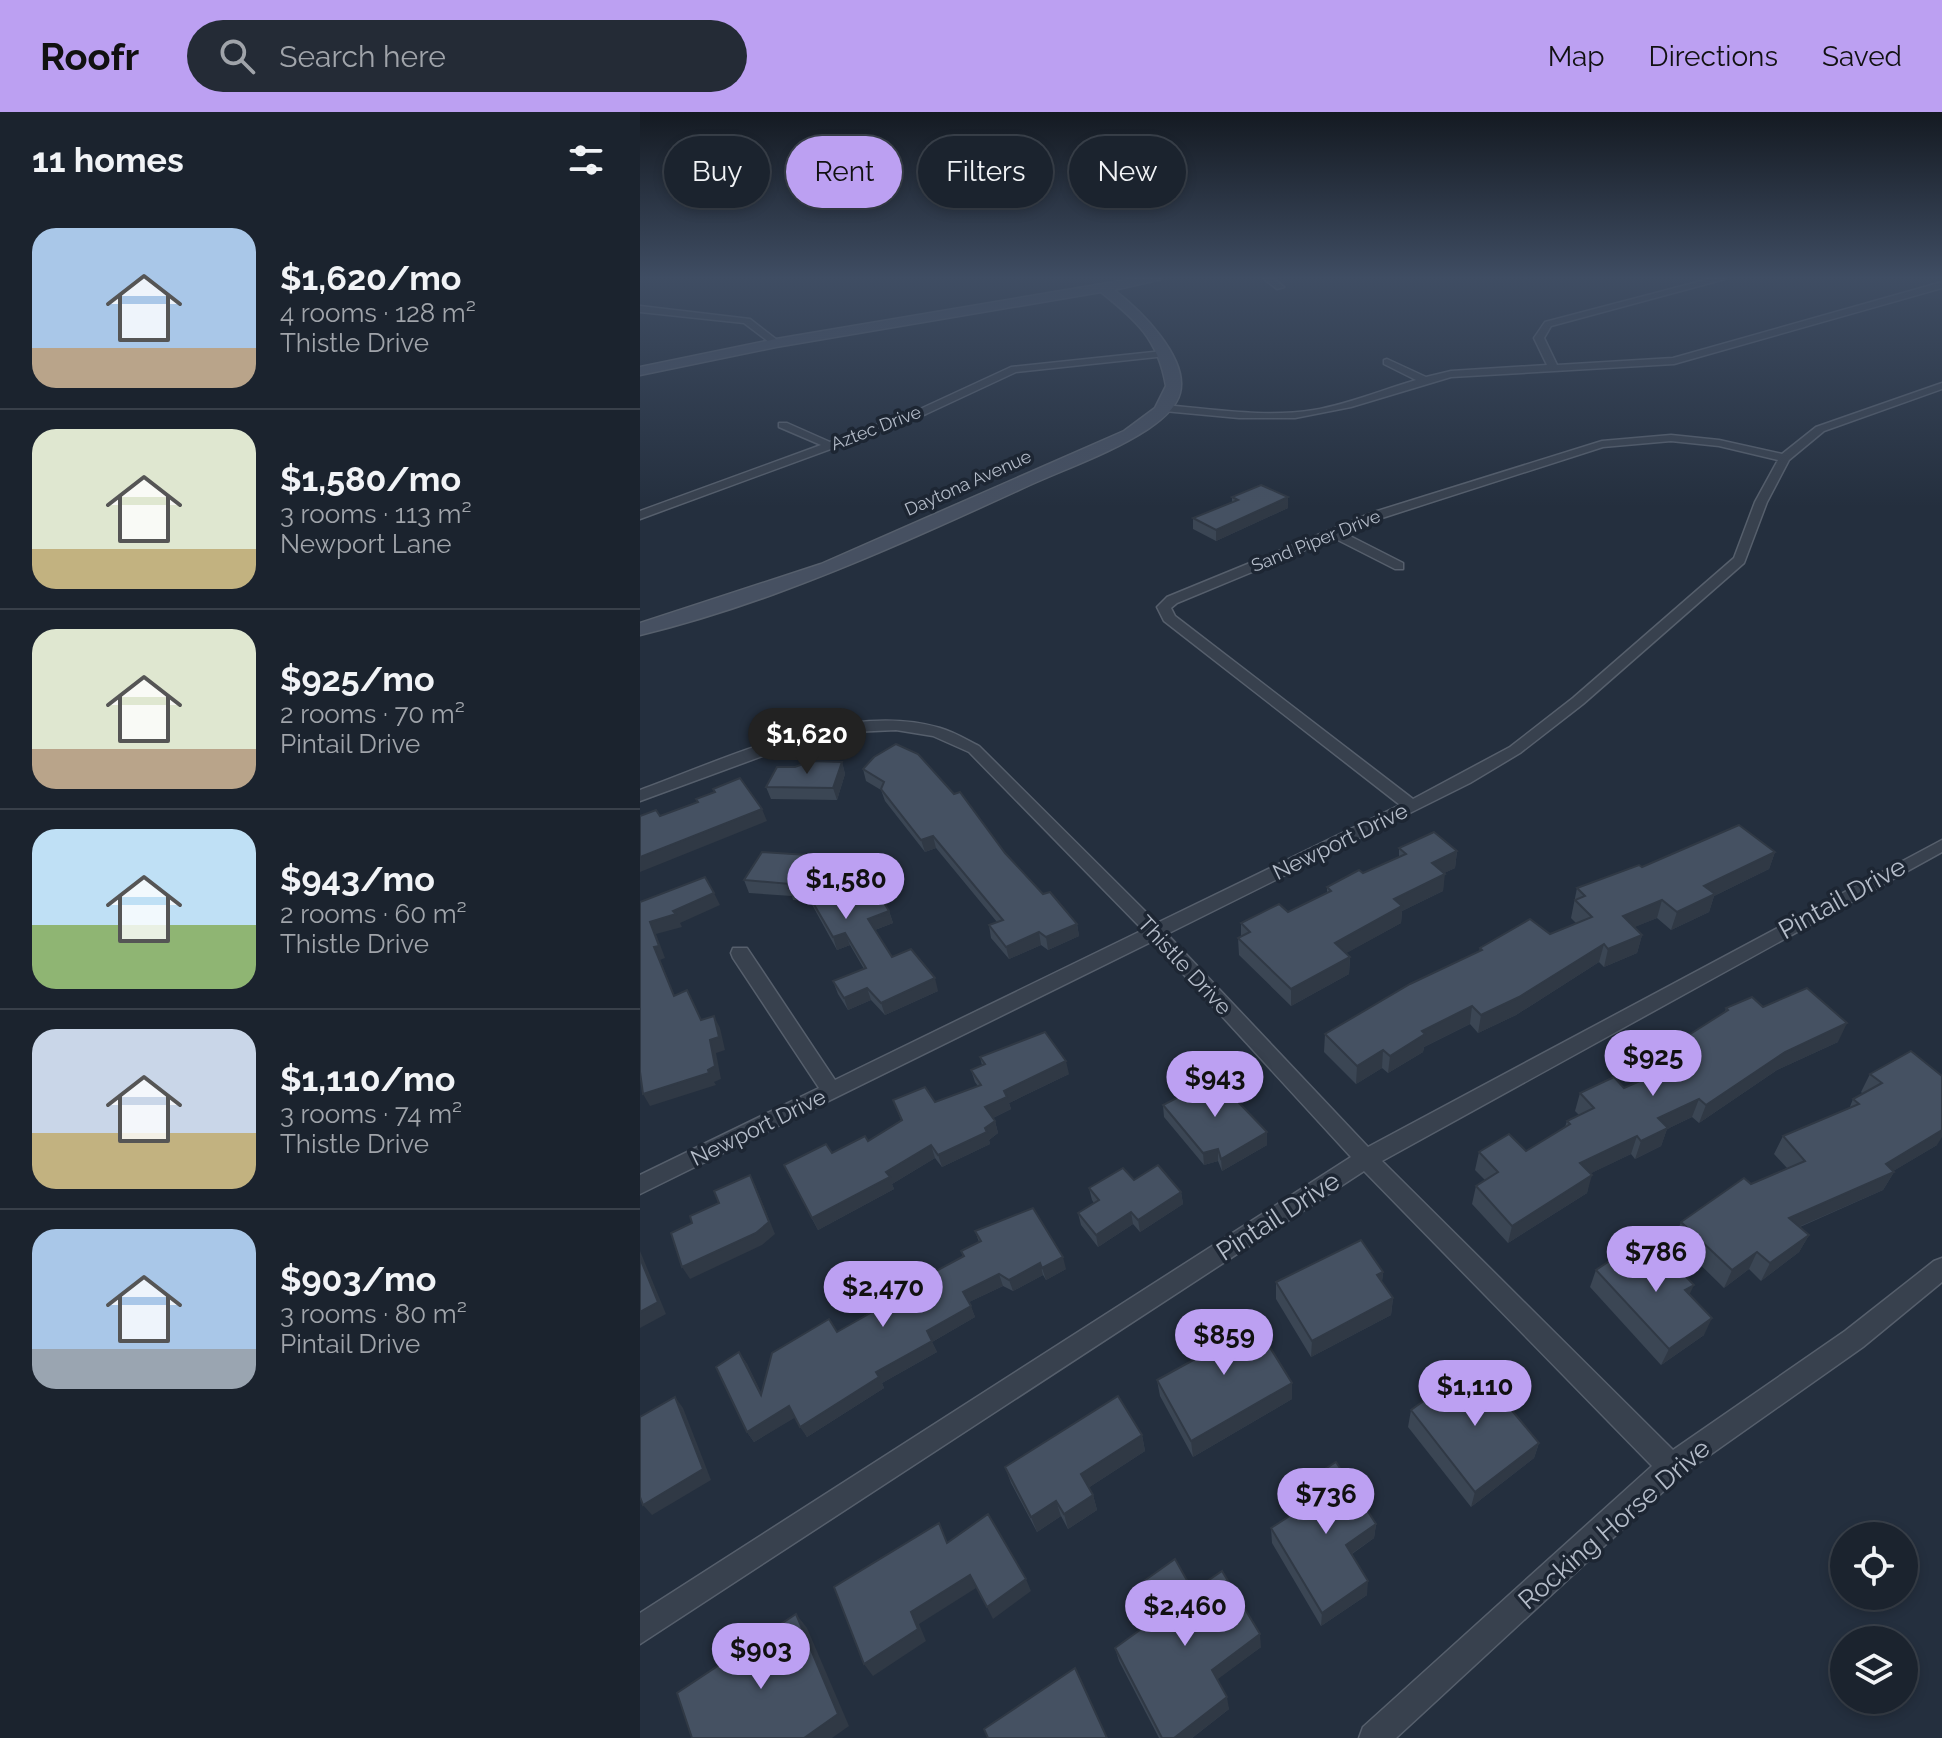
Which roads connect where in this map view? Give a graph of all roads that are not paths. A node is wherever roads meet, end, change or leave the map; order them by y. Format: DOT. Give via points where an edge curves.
graph roads {
  1 [pos="1163,354"];
  2 [pos="718,355"];
  3 [pos="1154,355"];
  4 [pos="1547,355"];
  5 [pos="1696,355"];
  6 [pos="1387,362"];
  7 [pos="1553,367"];
  8 [pos="640,371"];
  9 [pos="1422,379"];
  10 [pos="1942,386"];
  11 [pos="1164,408"];
  12 [pos="783,425"];
  13 [pos="831,446"];
  14 [pos="1784,458"];
  15 [pos="640,515"];
  16 [pos="1334,533"];
  17 [pos="1399,566"];
  18 [pos="640,629"];
  19 [pos="640,796"];
  20 [pos="1412,806"];
  21 [pos="1942,845"];
  22 [pos="1155,932"];
  23 [pos="740,953"];
  24 [pos="832,1091"];
  25 [pos="1366,1159"];
  26 [pos="640,1185"];
  27 [pos="1942,1268"];
  28 [pos="1671,1467"];
  29 [pos="640,1630"];
  30 [pos="1374,1738"];
  1 -- 11 [label="street" via="1174,383"];
  2 -- 8 [label="street"];
  3 -- 13 [label="street, Aztec Drive" via="1014,369"];
  4 -- 7 [label="street"];
  5 -- 7 [label="street" via="1674,361"];
  6 -- 9 [label="street"];
  7 -- 9 [label="street" via="1475,370"];
  9 -- 11 [label="street" via="1341,407 1289,416"];
  10 -- 14 [label="street, Newport Drive" via="1820,429"];
  11 -- 18 [label="street, Daytona Avenue" via="1129,434 810,573"];
  12 -- 13 [label="street"];
  13 -- 15 [label="street, Aztec Drive"];
  14 -- 16 [label="street, Sand Piper Drive" via="1682,439 1602,444"];
  14 -- 20 [label="street, Newport Drive" via="1761,502 1745,551 1728,572 1515,750"];
  16 -- 17 [label="street"];
  16 -- 20 [label="street, Sand Piper Drive" via="1172,600 1164,611"];
  19 -- 22 [label="street, Thistle Drive" via="826,733 895,726 944,733 974,749"];
  20 -- 22 [label="street, Newport Drive"];
  21 -- 25 [label="street, Pintail Drive"];
  22 -- 24 [label="street, Newport Drive"];
  22 -- 25 [label="street, Thistle Drive"];
  23 -- 24 [label="street"];
  24 -- 26 [label="street, Newport Drive"];
  25 -- 28 [label="street, Thistle Drive"];
  25 -- 29 [label="street, Pintail Drive"];
  27 -- 28 [label="street, Rocking Horse Drive" via="1854,1339"];
  28 -- 30 [label="street, Rocking Horse Drive"];
}
